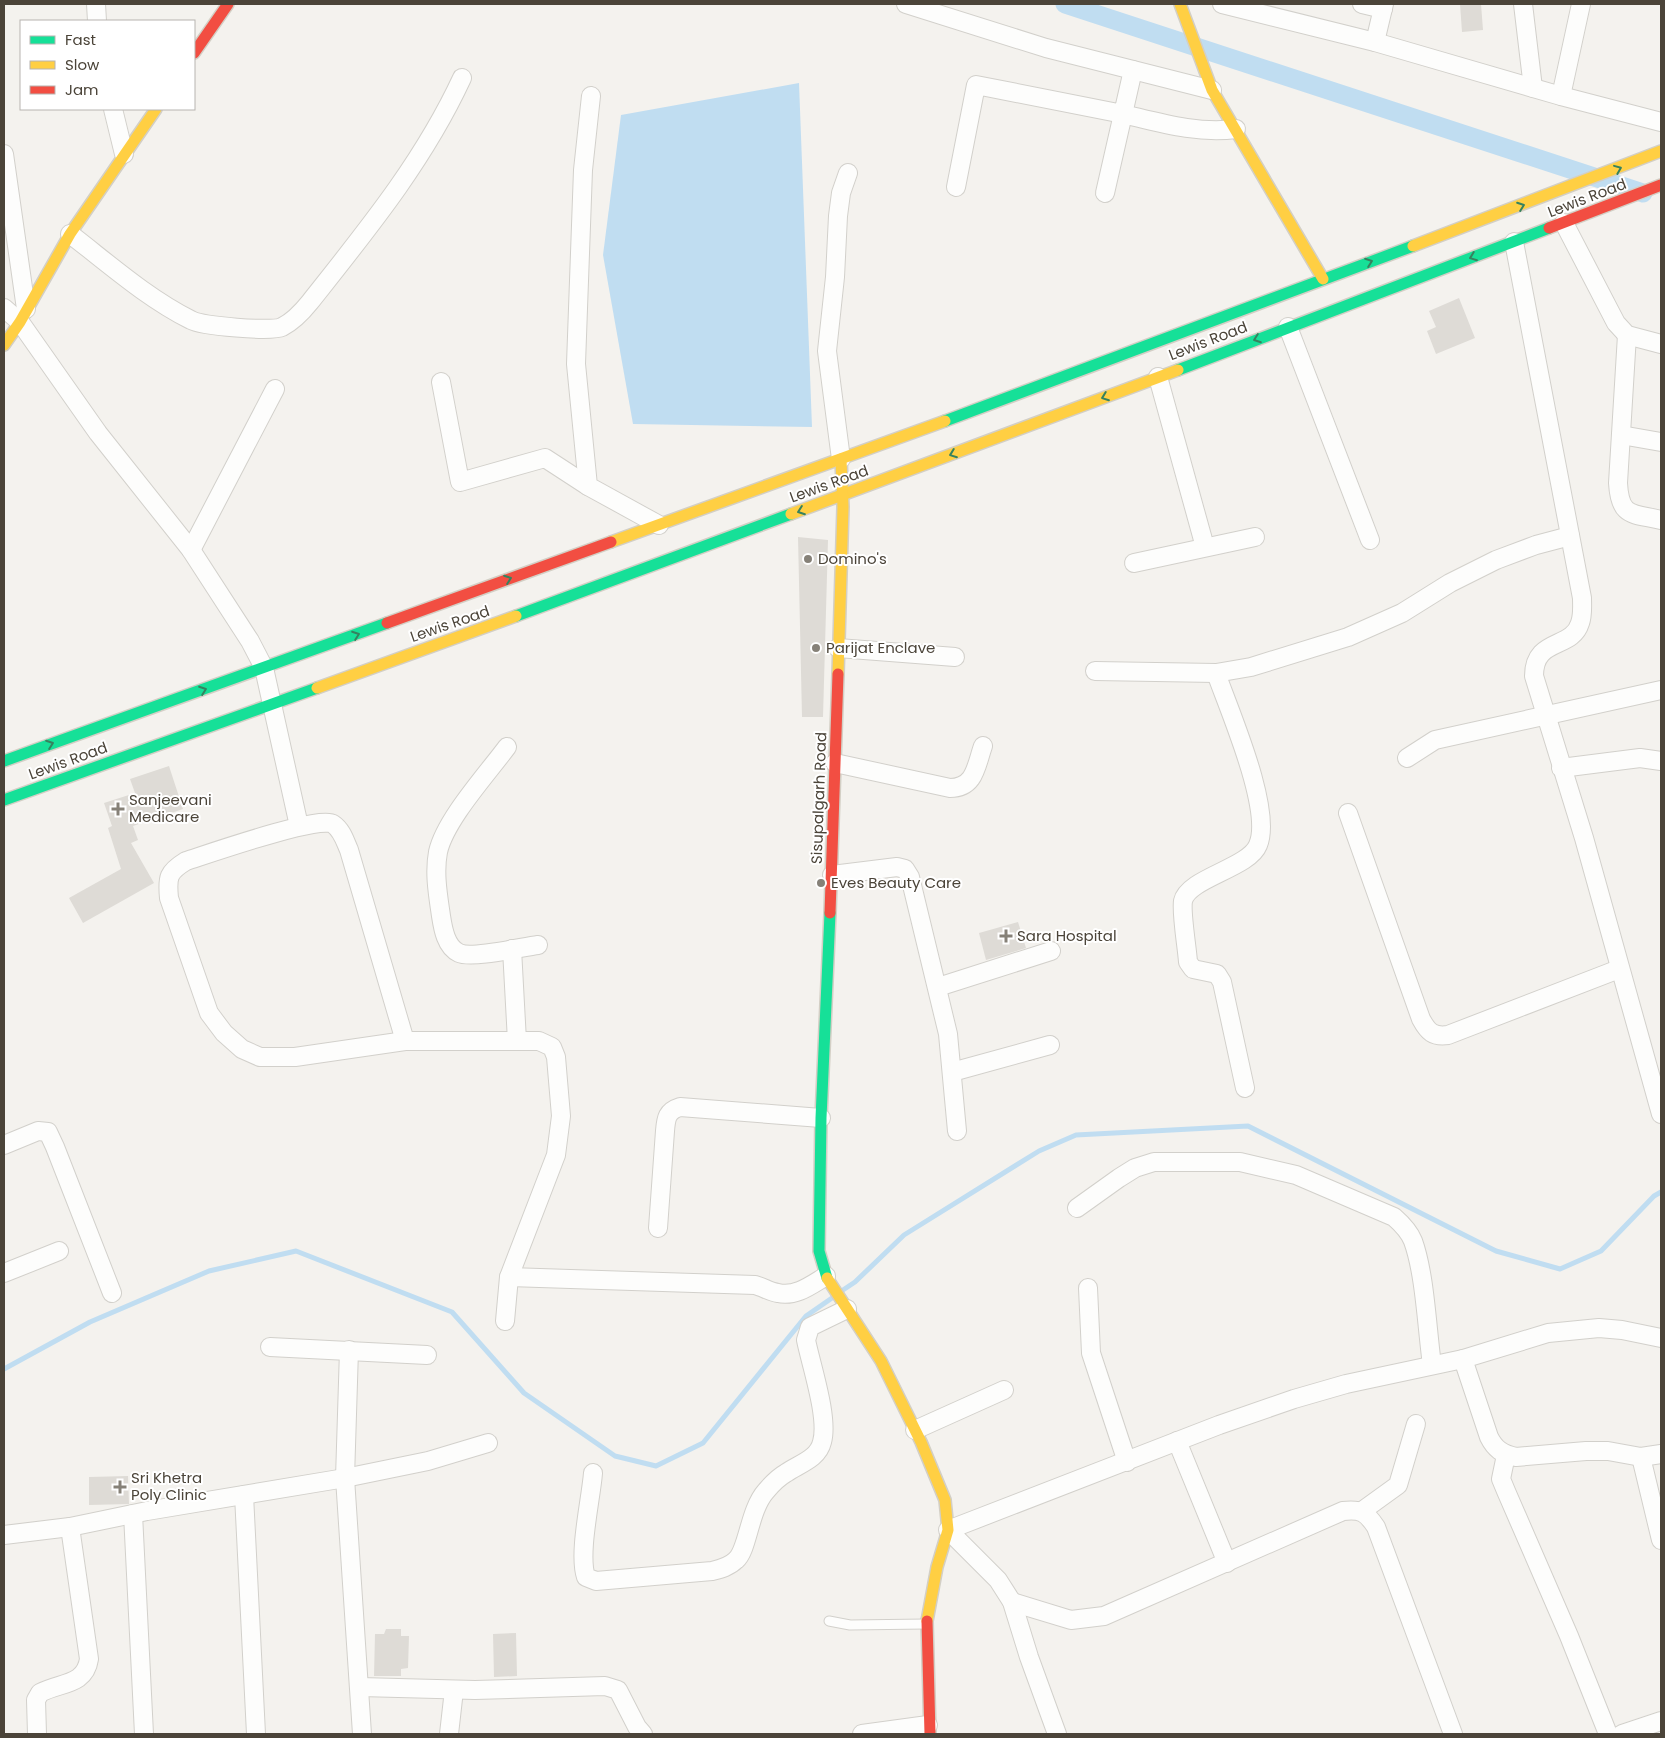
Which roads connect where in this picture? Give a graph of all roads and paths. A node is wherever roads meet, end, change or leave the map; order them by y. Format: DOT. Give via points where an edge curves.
graph roads {
  1 [pos="96,4"];
  2 [pos="228,4"];
  3 [pos="906,4"];
  4 [pos="1180,4"];
  5 [pos="1222,4"];
  6 [pos="1362,4"];
  7 [pos="1523,4"];
  8 [pos="1581,4"];
  9 [pos="1384,6"];
  10 [pos="97,20"];
  11 [pos="1375,42"];
  12 [pos="195,52"];
  13 [pos="1133,70"];
  14 [pos="462,78"];
  15 [pos="1534,88"];
  16 [pos="1212,90"];
  17 [pos="591,96"];
  18 [pos="1561,96"];
  19 [pos="112,110"];
  20 [pos="155,110"];
  21 [pos="1124,114"];
  22 [pos="1661,122"];
  23 [pos="1236,129"];
  24 [pos="1661,151"];
  25 [pos="4,154"];
  26 [pos="124,154"];
  27 [pos="848,173"];
  28 [pos="1661,185"];
  29 [pos="956,188"];
  30 [pos="1105,192"];
  31 [pos="1564,223"];
  32 [pos="70,234"];
  33 [pos="1514,242"];
  34 [pos="1323,279"];
  35 [pos="1332,302"];
  36 [pos="4,308"];
  37 [pos="23,316"];
  38 [pos="1288,327"];
  39 [pos="1627,335"];
  40 [pos="1661,344"];
  41 [pos="4,345"];
  42 [pos="1158,377"];
  43 [pos="441,382"];
  44 [pos="275,389"];
  45 [pos="1621,436"];
  46 [pos="1661,442"];
  47 [pos="840,459"];
  48 [pos="588,486"];
  49 [pos="843,495"];
  50 [pos="1661,520"];
  51 [pos="659,525"];
  52 [pos="1570,536"];
  53 [pos="1255,537"];
  54 [pos="1370,540"];
  55 [pos="1205,547"];
  56 [pos="191,550"];
  57 [pos="1134,563"];
  58 [pos="838,648"];
  59 [pos="955,657"];
  60 [pos="264,668"];
  61 [pos="1095,671"];
  62 [pos="1216,673"];
  63 [pos="1661,690"];
  64 [pos="272,703"];
  65 [pos="1545,716"];
  66 [pos="983,746"];
  67 [pos="507,747"];
  68 [pos="1407,758"];
  69 [pos="1661,760"];
  70 [pos="4,761"];
  71 [pos="835,763"];
  72 [pos="1561,768"];
  73 [pos="4,800"];
  74 [pos="1348,813"];
  75 [pos="299,826"];
  76 [pos="832,875"];
  77 [pos="538,945"];
  78 [pos="512,949"];
  79 [pos="1051,951"];
  80 [pos="1619,969"];
  81 [pos="938,987"];
  82 [pos="405,1041"];
  83 [pos="517,1041"];
  84 [pos="1050,1045"];
  85 [pos="952,1072"];
  86 [pos="1245,1088"];
  87 [pos="1661,1114"];
  88 [pos="821,1118"];
  89 [pos="957,1131"];
  90 [pos="4,1145"];
  91 [pos="1077,1208"];
  92 [pos="658,1228"];
  93 [pos="60,1251"];
  94 [pos="4,1273"];
  95 [pos="509,1277"];
  96 [pos="829,1280"];
  97 [pos="1088,1288"];
  98 [pos="112,1293"];
  99 [pos="845,1306"];
  100 [pos="505,1321"];
  101 [pos="1661,1338"];
  102 [pos="270,1347"];
  103 [pos="349,1350"];
  104 [pos="427,1355"];
  105 [pos="1462,1360"];
  106 [pos="1432,1365"];
  107 [pos="1004,1390"];
  108 [pos="1416,1424"];
  109 [pos="915,1430"];
  110 [pos="1177,1441"];
  111 [pos="488,1443"];
  112 [pos="1661,1454"];
  113 [pos="1506,1455"];
  114 [pos="1640,1457"];
  115 [pos="1127,1462"];
  116 [pos="593,1473"];
  117 [pos="345,1478"];
  118 [pos="244,1495"];
  119 [pos="1362,1511"];
  120 [pos="133,1514"];
  121 [pos="70,1527"];
  122 [pos="948,1530"];
  123 [pos="4,1535"];
  124 [pos="1661,1540"];
  125 [pos="1227,1563"];
  126 [pos="1012,1602"];
  127 [pos="829,1621"];
  128 [pos="926,1624"];
  129 [pos="360,1687"];
  130 [pos="454,1690"];
  131 [pos="1661,1721"];
  132 [pos="929,1730"];
  133 [pos="38,1734"];
  134 [pos="144,1734"];
  135 [pos="256,1734"];
  136 [pos="362,1734"];
  137 [pos="449,1734"];
  138 [pos="643,1734"];
  139 [pos="862,1734"];
  140 [pos="1057,1734"];
  141 [pos="1453,1734"];
  142 [pos="1608,1734"];
  143 [pos="1622,1734"];
  1 -- 10 [label="street"];
  2 -- 12 [label="main road"];
  3 -- 13 [label="street" via="1046,48"];
  4 -- 16 [label="main road"];
  5 -- 11 [label="street"];
  6 -- 9 [label="street"];
  7 -- 15 [label="street"];
  8 -- 18 [label="street"];
  9 -- 11 [label="street"];
  11 -- 15 [label="street"];
  13 -- 16 [label="street"];
  13 -- 21 [label="street"];
  14 -- 32 [label="street" via="442,120 398,190 310,302 297,317 280,328 261,330 193,322 138,287"];
  15 -- 18 [label="street"];
  16 -- 23 [label="main road"];
  17 -- 48 [label="street" via="583,170 576,364"];
  18 -- 22 [label="street"];
  19 -- 26 [label="street"];
  20 -- 26 [label="main road"];
  21 -- 23 [label="street" via="1213,132"];
  21 -- 29 [label="street" via="976,85"];
  21 -- 30 [label="street"];
  23 -- 34 [label="main road"];
  34 -- 24 [label="main road, Lewis Road, one-way"];
  25 -- 37 [label="street"];
  26 -- 32 [label="main road"];
  27 -- 47 [label="street" via="838,216 827,351"];
  28 -- 31 [label="main road, Lewis Road"];
  31 -- 33 [label="main road, Lewis Road"];
  31 -- 39 [label="street" via="1605,306"];
  32 -- 37 [label="main road"];
  33 -- 35 [label="main road, Lewis Road, one-way"];
  33 -- 52 [label="street"];
  34 -- 35 [label="main road"];
  34 -- 47 [label="main road, Lewis Road"];
  35 -- 38 [label="main road, Lewis Road"];
  36 -- 37 [label="street"];
  37 -- 41 [label="main road"];
  37 -- 56 [label="street" via="98,433"];
  38 -- 42 [label="main road, Lewis Road, one-way"];
  38 -- 54 [label="street"];
  39 -- 40 [label="street"];
  39 -- 45 [label="street"];
  42 -- 49 [label="main road, Lewis Road, one-way"];
  42 -- 55 [label="street"];
  43 -- 48 [label="street" via="460,482 545,458"];
  44 -- 56 [label="street"];
  45 -- 46 [label="street"];
  45 -- 50 [label="street" via="1619,501 1630,513"];
  47 -- 49 [label="main road, Sisupalgarh Road"];
  47 -- 51 [label="main road, Lewis Road"];
  48 -- 51 [label="street"];
  49 -- 58 [label="main road, Sisupalgarh Road"];
  49 -- 64 [label="main road, Lewis Road, one-way"];
  60 -- 51 [label="main road, Lewis Road, one-way"];
  52 -- 62 [label="street" via="1496,560 1450,583 1402,613 1348,637"];
  52 -- 65 [label="street" via="1582,598 1580,624 1569,637 1538,654 1534,664"];
  53 -- 55 [label="street"];
  55 -- 57 [label="street"];
  56 -- 60 [label="street"];
  58 -- 59 [label="street"];
  58 -- 71 [label="main road, Sisupalgarh Road"];
  60 -- 64 [label="street"];
  70 -- 60 [label="main road, Lewis Road, one-way"];
  61 -- 62 [label="street"];
  62 -- 86 [label="street" via="1250,772 1262,824 1258,847 1189,889 1183,902 1188,962 1193,969 1217,974 1222,982"];
  63 -- 65 [label="street"];
  64 -- 73 [label="main road, Lewis Road"];
  64 -- 75 [label="street"];
  65 -- 68 [label="street" via="1435,740"];
  65 -- 72 [label="street"];
  66 -- 71 [label="street" via="973,778 960,788"];
  67 -- 78 [label="street" via="450,825 439,850 436,870 444,930 450,946 460,953 481,954"];
  69 -- 72 [label="street" via="1640,758"];
  71 -- 76 [label="main road, Sisupalgarh Road"];
  72 -- 80 [label="street" via="1584,838"];
  74 -- 80 [label="street" via="1421,1020 1428,1031 1437,1036 1448,1035"];
  75 -- 82 [label="street" via="322,821 332,823 341,831"];
  75 -- 82 [label="street" via="186,861 173,869 167,881 169,898 209,1013 242,1049 260,1058 294,1057"];
  76 -- 81 [label="street" via="897,867 905,869 913,887"];
  76 -- 88 [label="main road, Sisupalgarh Road"];
  77 -- 78 [label="street"];
  78 -- 83 [label="street"];
  79 -- 81 [label="street"];
  80 -- 87 [label="street"];
  81 -- 85 [label="street"];
  82 -- 83 [label="street"];
  83 -- 95 [label="street" via="539,1041 552,1047 556,1057 561,1116 556,1155"];
  84 -- 85 [label="street"];
  85 -- 89 [label="street"];
  88 -- 92 [label="street" via="680,1107 672,1110 666,1116"];
  88 -- 96 [label="main road, Sisupalgarh Road" via="819,1251"];
  90 -- 98 [label="street" via="38,1131 48,1132"];
  91 -- 106 [label="street" via="1127,1173 1154,1162 1240,1162 1296,1175 1394,1217 1413,1240"];
  93 -- 94 [label="street"];
  95 -- 96 [label="street" via="755,1285 787,1294"];
  95 -- 100 [label="street"];
  96 -- 99 [label="main road, Sisupalgarh Road"];
  97 -- 115 [label="street" via="1091,1353"];
  99 -- 109 [label="main road, Sisupalgarh Road" via="881,1361"];
  99 -- 116 [label="street" via="807,1332 824,1422 817,1453 784,1473 765,1492 754,1509 742,1552 728,1566 712,1571 596,1581 586,1577 584,1554"];
  101 -- 105 [label="street" via="1622,1330 1576,1330 1548,1334"];
  102 -- 103 [label="street"];
  103 -- 104 [label="street"];
  103 -- 117 [label="street"];
  105 -- 106 [label="street"];
  105 -- 113 [label="street" via="1488,1437 1494,1448"];
  106 -- 110 [label="street" via="1294,1399"];
  107 -- 109 [label="street"];
  108 -- 119 [label="street" via="1398,1485"];
  109 -- 122 [label="main road, Sisupalgarh Road" via="946,1500"];
  110 -- 115 [label="street"];
  110 -- 125 [label="street"];
  111 -- 117 [label="street" via="428,1461"];
  112 -- 114 [label="street"];
  113 -- 114 [label="street" via="1608,1451"];
  113 -- 142 [label="street" via="1502,1478 1506,1491"];
  114 -- 124 [label="street"];
  115 -- 122 [label="street"];
  117 -- 118 [label="street"];
  117 -- 129 [label="street"];
  118 -- 120 [label="street"];
  118 -- 135 [label="street"];
  119 -- 125 [label="street" via="1343,1511"];
  119 -- 141 [label="street" via="1367,1512 1376,1526"];
  120 -- 121 [label="street"];
  120 -- 134 [label="street"];
  121 -- 123 [label="street"];
  121 -- 133 [label="street" via="89,1659 87,1670 77,1680 40,1693 36,1700"];
  122 -- 126 [label="street" via="998,1580"];
  122 -- 128 [label="main road"];
  125 -- 126 [label="street" via="1104,1616 1071,1620"];
  126 -- 140 [label="street"];
  127 -- 128 [label="lane" via="850,1625"];
  128 -- 132 [label="main road"];
  129 -- 130 [label="street"];
  129 -- 136 [label="street"];
  130 -- 137 [label="street"];
  130 -- 138 [label="street" via="605,1686 618,1690"];
  131 -- 143 [label="street"];
  132 -- 139 [label="street"];
}
